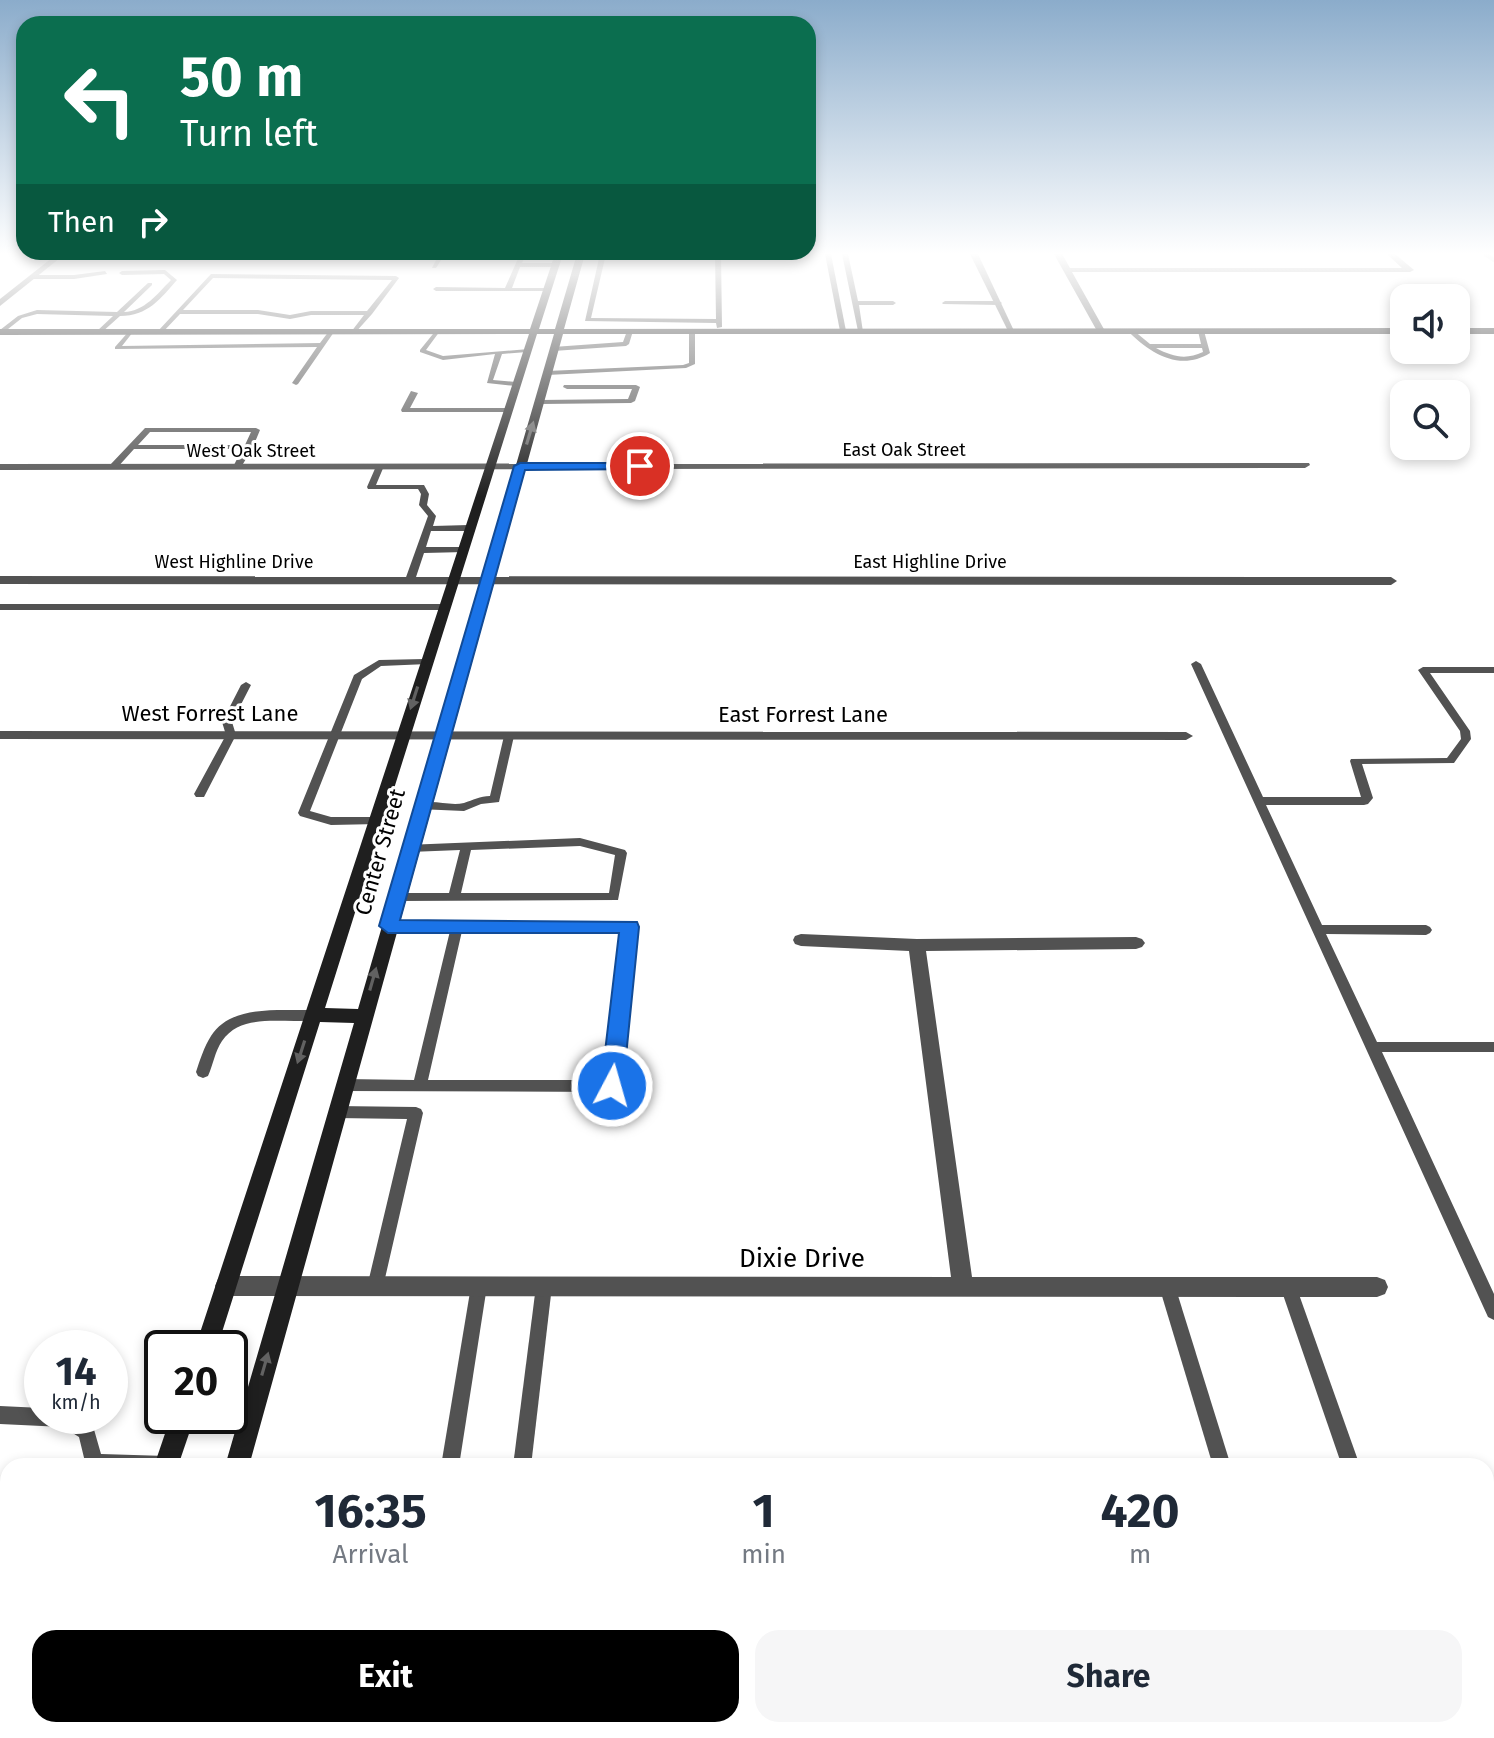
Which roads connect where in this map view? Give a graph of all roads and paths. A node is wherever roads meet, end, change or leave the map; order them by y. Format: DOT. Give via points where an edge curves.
graph roads {
  1 [pos="127,335"];
  2 [pos="329,335"];
  3 [pos="434,335"];
  4 [pos="542,335"];
  5 [pos="548,335"];
  6 [pos="629,335"];
  7 [pos="692,335"];
  8 [pos="1135,335"];
  9 [pos="1202,335"];
  10 [pos="322,345"];
  11 [pos="1147,346"];
  12 [pos="553,349"];
  13 [pos="527,350"];
  14 [pos="1206,350"];
  15 [pos="499,352"];
  16 [pos="626,355"];
  17 [pos="547,373"];
  18 [pos="296,383"];
  19 [pos="516,384"];
  20 [pos="567,387"];
  21 [pos="414,393"];
  22 [pos="540,402"];
  23 [pos="507,410"];
  24 [pos="131,447"];
  25 [pos="249,447"];
  26 [pos="1305,465"];
  27 [pos="380,466"];
  28 [pos="495,466"];
  29 [pos="520,466"];
  30 [pos="0,467"];
  31 [pos="113,467"];
  32 [pos="237,467"];
  33 [pos="469,528"];
  34 [pos="428,529"];
  35 [pos="421,550"];
  36 [pos="462,550"];
  37 [pos="0,580"];
  38 [pos="410,580"];
  39 [pos="460,580"];
  40 [pos="487,580"];
  41 [pos="1391,581"];
  42 [pos="0,607"];
  43 [pos="443,607"];
  44 [pos="425,662"];
  45 [pos="1196,664"];
  46 [pos="1494,670"];
  47 [pos="246,685"];
  48 [pos="0,735"];
  49 [pos="231,735"];
  50 [pos="334,735"];
  51 [pos="401,735"];
  52 [pos="420,735"];
  53 [pos="441,736"];
  54 [pos="509,736"];
  55 [pos="1186,736"];
  56 [pos="200,794"];
  57 [pos="1259,801"];
  58 [pos="422,806"];
  59 [pos="374,821"];
  60 [pos="410,848"];
  61 [pos="466,848"];
  62 [pos="397,897"];
  63 [pos="454,897"];
  64 [pos="388,926"];
  65 [pos="457,926"];
  66 [pos="1318,929"];
  67 [pos="1426,930"];
  68 [pos="801,940"];
  69 [pos="1136,943"];
  70 [pos="917,945"];
  71 [pos="313,1015"];
  72 [pos="363,1016"];
  73 [pos="1372,1047"];
  74 [pos="1494,1047"];
  75 [pos="203,1072"];
  76 [pos="344,1085"];
  77 [pos="420,1085"];
  78 [pos="336,1112"];
  79 [pos="226,1286"];
  80 [pos="287,1286"];
  81 [pos="479,1286"];
  82 [pos="544,1286"];
  83 [pos="963,1286"];
  84 [pos="1167,1286"];
  85 [pos="1288,1286"];
  86 [pos="375,1287"];
  87 [pos="1377,1287"];
  88 [pos="1494,1312"];
  89 [pos="212,1330"];
  90 [pos="0,1415"];
  91 [pos="177,1434"];
  92 [pos="91,1458"];
  93 [pos="168,1458"];
  94 [pos="239,1458"];
  95 [pos="451,1458"];
  96 [pos="523,1458"];
  97 [pos="1220,1458"];
  98 [pos="1348,1458"];
  1 -- 10 [label="lane" via="117,348"];
  2 -- 10 [label="lane"];
  3 -- 15 [label="lane" via="422,351 433,357"];
  4 -- 13 [label="main road, Center Street"];
  5 -- 12 [label="main road, Center Street"];
  6 -- 16 [label="lane"];
  7 -- 16 [label="lane" via="692,364"];
  8 -- 11 [label="lane"];
  9 -- 14 [label="lane"];
  10 -- 18 [label="lane"];
  11 -- 14 [label="lane"];
  11 -- 14 [label="lane" via="1177,358 1199,358"];
  12 -- 16 [label="lane"];
  12 -- 17 [label="main road, Center Street"];
  13 -- 15 [label="lane"];
  13 -- 19 [label="main road, Center Street"];
  15 -- 19 [label="lane" via="489,383"];
  16 -- 17 [label="lane" via="604,372"];
  17 -- 22 [label="main road, Center Street"];
  19 -- 23 [label="main road, Center Street"];
  20 -- 22 [label="lane" via="636,387 631,401"];
  21 -- 23 [label="lane" via="405,410"];
  29 -- 22 [label="main road, Center Street, one-way"];
  23 -- 28 [label="main road, Center Street"];
  24 -- 25 [label="lane"];
  24 -- 25 [label="lane" via="152,429 253,428 258,431"];
  24 -- 31 [label="lane"];
  25 -- 32 [label="lane"];
  26 -- 29 [label="street, East Oak Street"];
  27 -- 28 [label="street, West Oak Street"];
  27 -- 32 [label="street, West Oak Street"];
  27 -- 34 [label="lane" via="371,487 421,487 423,505 432,516"];
  28 -- 29 [label="street, East Oak Street"];
  28 -- 33 [label="main road, Center Street"];
  29 -- 40 [label="main road, Center Street"];
  30 -- 31 [label="street, West Oak Street"];
  31 -- 32 [label="street, West Oak Street"];
  33 -- 34 [label="lane"];
  33 -- 36 [label="main road, Center Street"];
  34 -- 35 [label="lane"];
  35 -- 36 [label="lane"];
  35 -- 38 [label="lane"];
  36 -- 39 [label="main road, Center Street"];
  37 -- 38 [label="street, West Highline Drive"];
  38 -- 39 [label="street, West Highline Drive"];
  39 -- 40 [label="street, East Highline Drive"];
  39 -- 43 [label="main road, Center Street"];
  40 -- 41 [label="street, East Highline Drive"];
  40 -- 53 [label="main road, Center Street"];
  42 -- 43 [label="lane"];
  43 -- 44 [label="main road, Center Street"];
  44 -- 50 [label="lane" via="379,663 363,672"];
  44 -- 51 [label="main road, Center Street, one-way"];
  45 -- 57 [label="lane"];
  46 -- 57 [label="lane" via="1423,670 1465,731 1466,739 1450,761 1355,761 1364,801"];
  47 -- 49 [label="lane" via="227,722"];
  48 -- 49 [label="street, West Forrest Lane"];
  49 -- 50 [label="street, West Forrest Lane"];
  49 -- 56 [label="lane"];
  50 -- 51 [label="street, West Forrest Lane"];
  50 -- 59 [label="lane" via="304,813 331,821"];
  51 -- 52 [label="street, West Forrest Lane"];
  51 -- 59 [label="main road, Center Street"];
  52 -- 53 [label="street, East Forrest Lane"];
  53 -- 54 [label="street, East Forrest Lane"];
  53 -- 58 [label="main road, Center Street"];
  54 -- 55 [label="street, East Forrest Lane"];
  54 -- 58 [label="lane" via="495,799 464,807"];
  57 -- 66 [label="lane"];
  58 -- 60 [label="main road, Center Street"];
  59 -- 71 [label="main road, Center Street"];
  60 -- 61 [label="lane"];
  60 -- 62 [label="main road, Center Street"];
  61 -- 63 [label="lane"];
  61 -- 63 [label="lane" via="600,845 621,853 614,897"];
  62 -- 63 [label="lane"];
  62 -- 64 [label="main road, Center Street"];
  64 -- 65 [label="lane"];
  72 -- 64 [label="main road, Center Street, one-way"];
  65 -- 77 [label="lane"];
  65 -- 77 [label="lane" via="630,927 612,1086"];
  66 -- 67 [label="lane"];
  66 -- 73 [label="lane"];
  68 -- 70 [label="street"];
  69 -- 70 [label="street"];
  70 -- 83 [label="street"];
  71 -- 72 [label="main road"];
  71 -- 75 [label="lane" via="252,1018 229,1026 217,1037"];
  71 -- 79 [label="main road, Center Street, one-way"];
  72 -- 76 [label="main road, Center Street"];
  73 -- 74 [label="lane"];
  73 -- 88 [label="lane"];
  76 -- 77 [label="lane"];
  76 -- 78 [label="main road, Center Street"];
  78 -- 80 [label="main road, Center Street"];
  78 -- 86 [label="lane" via="416,1113"];
  79 -- 80 [label="street, Dixie Drive"];
  79 -- 89 [label="main road, Center Street"];
  80 -- 86 [label="street, Dixie Drive"];
  94 -- 80 [label="main road, Center Street, one-way"];
  81 -- 82 [label="street, Dixie Drive"];
  81 -- 86 [label="street, Dixie Drive"];
  81 -- 95 [label="lane"];
  82 -- 83 [label="street, Dixie Drive"];
  82 -- 96 [label="lane"];
  83 -- 84 [label="street, Dixie Drive"];
  84 -- 85 [label="street, Dixie Drive"];
  84 -- 97 [label="lane"];
  85 -- 87 [label="street, Dixie Drive"];
  85 -- 98 [label="lane"];
  90 -- 92 [label="lane" via="66,1418 87,1432"];
  91 -- 93 [label="main road"];
}
